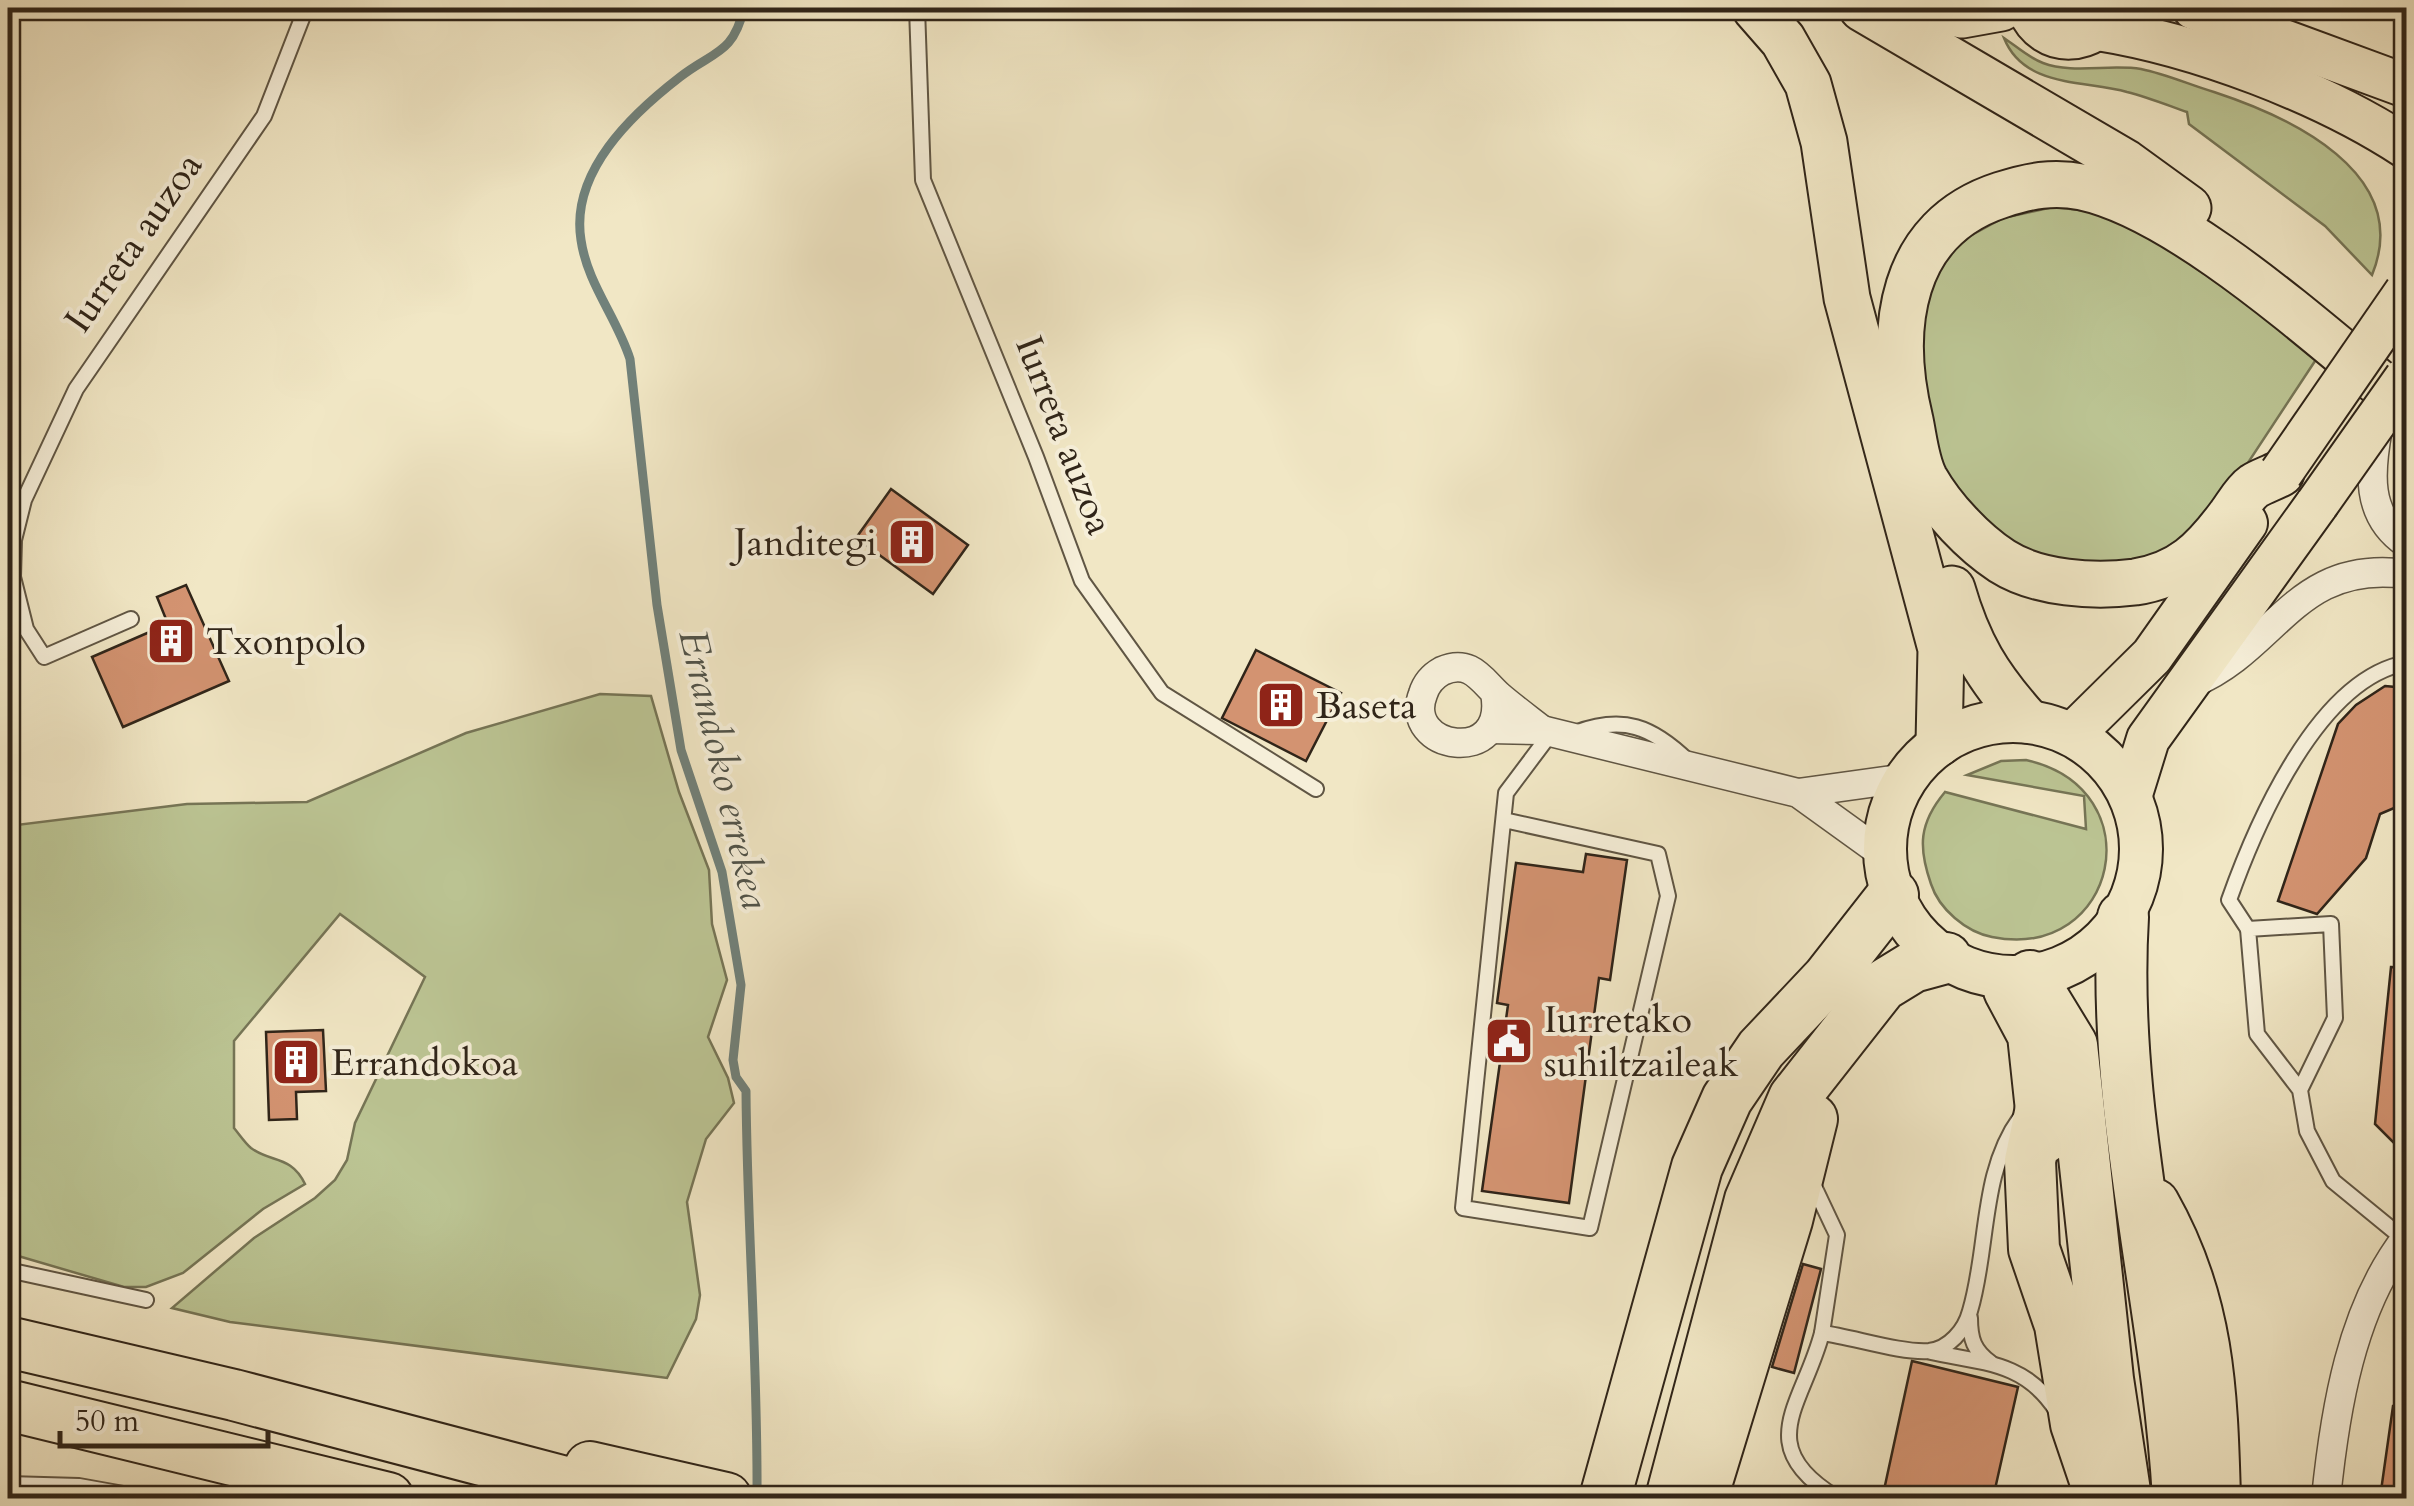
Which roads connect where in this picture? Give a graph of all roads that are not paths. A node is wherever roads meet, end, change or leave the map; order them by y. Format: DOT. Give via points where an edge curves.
graph roads {
  1 [pos="306,8"];
  2 [pos="917,8"];
  3 [pos="1755,8"];
  4 [pos="1862,8"];
  5 [pos="1931,8"];
  6 [pos="2002,8"];
  7 [pos="2028,8"];
  8 [pos="2194,8"];
  9 [pos="2106,18"];
  10 [pos="2406,86"];
  11 [pos="2406,147"];
  12 [pos="2406,292"];
  13 [pos="2406,379"];
  14 [pos="2393,412"];
  15 [pos="1922,474"];
  16 [pos="2281,474"];
  17 [pos="2406,543"];
  18 [pos="2406,574"];
  19 [pos="131,620"];
  20 [pos="2406,662"];
  21 [pos="2192,683"];
  22 [pos="1495,693"];
  23 [pos="2026,720"];
  24 [pos="1490,729"];
  25 [pos="1554,732"];
  26 [pos="2073,734"];
  27 [pos="1940,743"];
  28 [pos="1906,778"];
  29 [pos="1316,789"];
  30 [pos="1798,793"];
  31 [pos="2131,794"];
  32 [pos="1504,820"];
  33 [pos="1881,894"];
  34 [pos="2123,917"];
  35 [pos="2248,929"];
  36 [pos="1946,958"];
  37 [pos="2016,977"];
  38 [pos="1850,1026"];
  39 [pos="2300,1090"];
  40 [pos="2042,1099"];
  41 [pos="1812,1182"];
  42 [pos="2140,1194"];
  43 [pos="2063,1218"];
  44 [pos="2406,1239"];
  45 [pos="8,1270"];
  46 [pos="146,1300"];
  47 [pos="1970,1312"];
  48 [pos="1822,1333"];
  49 [pos="8,1342"];
  50 [pos="1926,1351"];
  51 [pos="1994,1366"];
  52 [pos="8,1405"];
  53 [pos="371,1430"];
  54 [pos="2093,1478"];
  55 [pos="8,1484"];
  56 [pos="146,1498"];
  57 [pos="388,1498"];
  58 [pos="626,1498"];
  59 [pos="726,1498"];
  60 [pos="1589,1498"];
  61 [pos="1608,1498"];
  62 [pos="1654,1498"];
  63 [pos="1671,1498"];
  64 [pos="1688,1498"];
  65 [pos="1702,1498"];
  66 [pos="1722,1498"];
  67 [pos="1836,1498"];
  68 [pos="2126,1498"];
  69 [pos="2166,1498"];
  70 [pos="2178,1498"];
  71 [pos="2187,1498"];
  72 [pos="2216,1498"];
  73 [pos="2326,1498"];
  1 -- 19 [label="lane, Iurreta auzoa" via="264,116 76,389 24,500 13,577 26,628 44,657"];
  2 -- 29 [label="lane, Iurreta auzoa" via="923,180 1082,581 1162,693"];
  3 -- 27 [label="highway" via="1808,84 1824,142 1847,298 1941,649"];
  4 -- 13 [label="highway" via="2126,163 2309,296"];
  5 -- 6 [label="highway" via="1962,15"];
  7 -- 9 [label="main road" via="2037,24 2060,38 2086,36"];
  8 -- 10 [label="main road"];
  9 -- 11 [label="main road" via="2131,34 2343,111"];
  12 -- 16 [label="main road, bridge"];
  13 -- 14 [label="main road, bridge"];
  14 -- 15 [label="highway" via="2194,240 2130,202 2037,183 1951,220 1922,256 1902,306 1898,347"];
  14 -- 17 [label="street" via="2369,473 2372,494"];
  14 -- 21 [label="main road, bridge" via="2317,504"];
  15 -- 16 [label="highway" via="1942,506 2004,562 2047,578 2094,584 2138,582 2188,565 2251,488"];
  15 -- 23 [label="highway" via="1962,624 1987,677"];
  16 -- 26 [label="main road" via="2152,656"];
  18 -- 21 [label="street" via="2336,580 2298,598 2223,670"];
  20 -- 35 [label="lane" via="2338,698 2256,823 2229,900"];
  21 -- 31 [label="main road" via="2148,738"];
  22 -- 24 [label="street"];
  22 -- 24 [label="street" via="1479,674 1454,668 1432,679 1420,702 1426,726 1444,742 1469,743"];
  22 -- 25 [label="street"];
  23 -- 26 [label="main road"];
  23 -- 27 [label="main road" via="1966,729"];
  24 -- 25 [label="street"];
  25 -- 30 [label="street"];
  25 -- 32 [label="lane" via="1506,793"];
  26 -- 31 [label="main road" via="2106,759"];
  27 -- 28 [label="main road"];
  28 -- 30 [label="street"];
  28 -- 33 [label="main road" via="1889,814"];
  30 -- 33 [label="street"];
  31 -- 34 [label="main road" via="2142,850 2140,878"];
  32 -- 32 [label="lane" via="1463,1208 1590,1228 1668,896 1658,854"];
  33 -- 36 [label="main road"];
  33 -- 60 [label="highway" via="1841,950 1727,1068 1707,1102 1668,1198"];
  33 -- 61 [label="highway" via="1727,1099 1697,1167"];
  34 -- 37 [label="main road" via="2099,946 2067,966"];
  34 -- 42 [label="highway" via="2120,1026"];
  35 -- 39 [label="lane" via="2257,1034"];
  35 -- 39 [label="lane" via="2331,924 2335,1018"];
  36 -- 37 [label="main road"];
  36 -- 38 [label="highway" via="1882,986"];
  37 -- 40 [label="highway"];
  37 -- 43 [label="highway" via="2072,1045 2085,1132"];
  38 -- 41 [label="highway"];
  38 -- 62 [label="highway" via="1803,1073 1746,1158 1685,1363"];
  38 -- 63 [label="highway" via="1794,1098 1750,1200"];
  38 -- 64 [label="highway" via="1799,1112"];
  38 -- 65 [label="highway" via="1804,1139 1788,1220"];
  39 -- 44 [label="lane" via="2307,1131 2334,1181"];
  40 -- 43 [label="highway"];
  40 -- 47 [label="lane" via="2006,1141"];
  41 -- 48 [label="lane" via="1837,1235"];
  41 -- 66 [label="highway" via="1752,1423"];
  42 -- 69 [label="highway" via="2142,1324 2154,1448"];
  42 -- 70 [label="highway"];
  42 -- 71 [label="highway" via="2180,1312 2193,1439"];
  42 -- 72 [label="highway" via="2182,1253 2200,1310"];
  43 -- 54 [label="highway" via="2048,1282"];
  43 -- 68 [label="highway"];
  44 -- 73 [label="street" via="2375,1283 2349,1363"];
  45 -- 46 [label="lane"];
  47 -- 50 [label="lane" via="1945,1347"];
  47 -- 51 [label="lane" via="1978,1354"];
  48 -- 50 [label="lane"];
  48 -- 67 [label="lane" via="1786,1425 1796,1466"];
  49 -- 53 [label="highway"];
  50 -- 51 [label="lane"];
  51 -- 54 [label="lane" via="2038,1384"];
  52 -- 57 [label="highway"];
  53 -- 58 [label="highway"];
  53 -- 59 [label="highway" via="419,1426"];
  55 -- 56 [label="lane" via="79,1486"];
}
